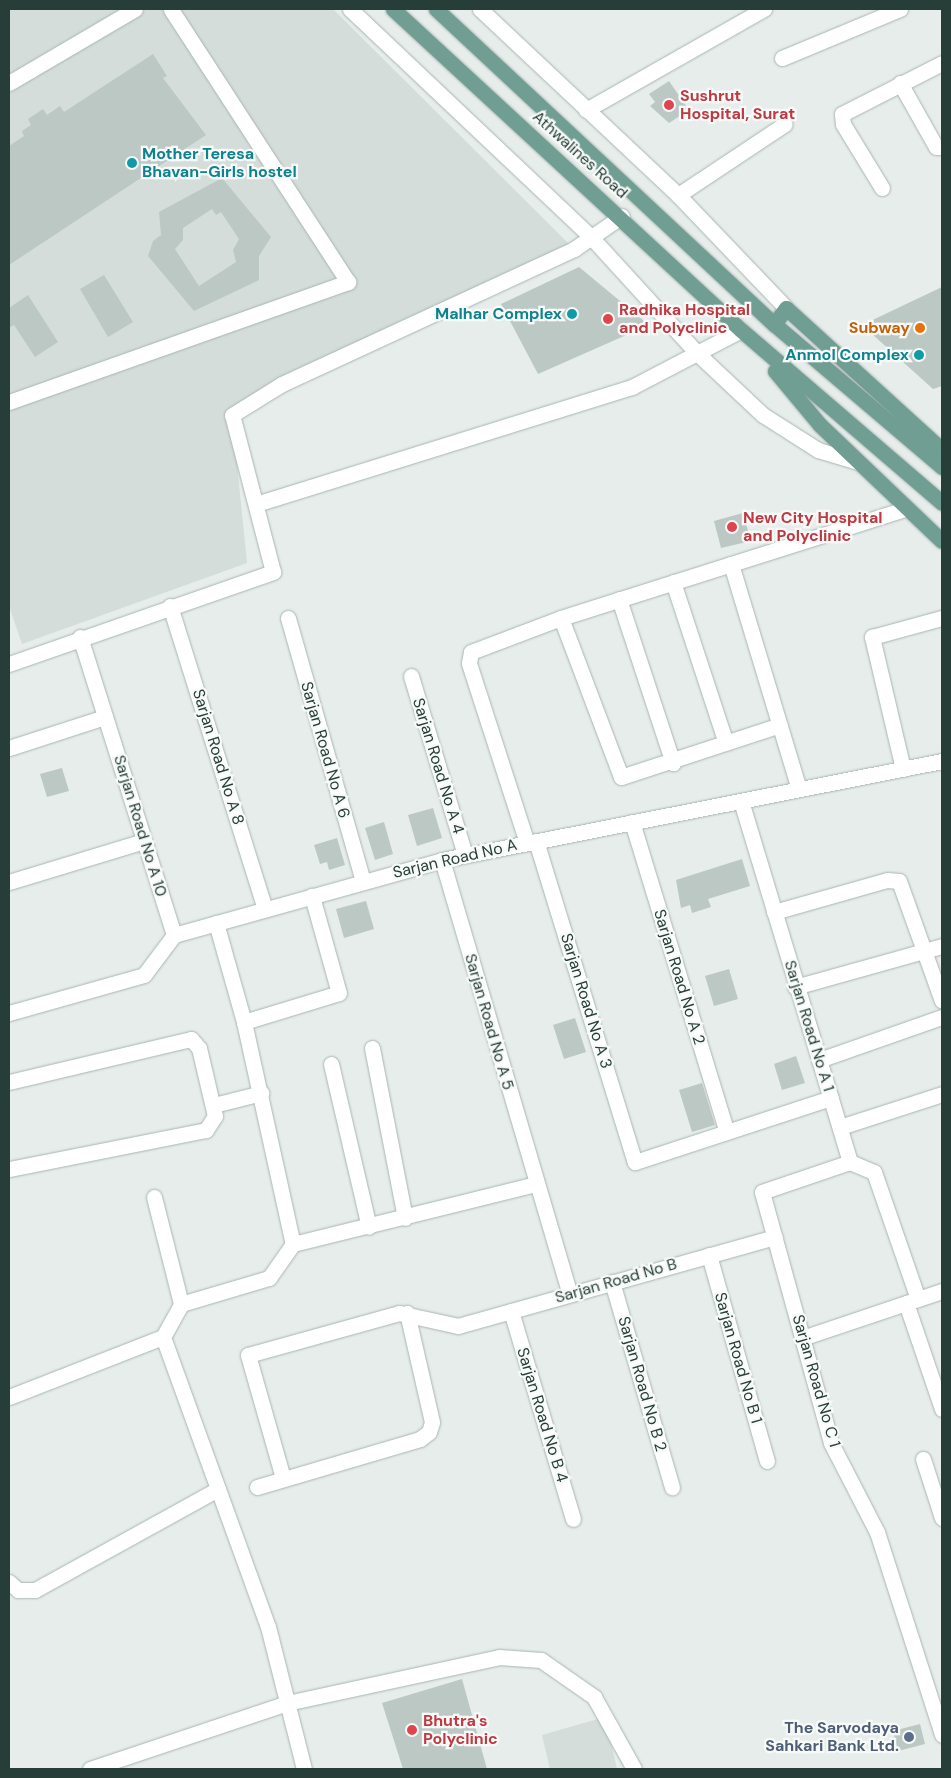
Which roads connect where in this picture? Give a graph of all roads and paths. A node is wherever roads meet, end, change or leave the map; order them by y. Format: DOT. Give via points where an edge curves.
graph roads {
  1 [pos="135,9"];
  2 [pos="171,9"];
  3 [pos="350,9"];
  4 [pos="393,9"];
  5 [pos="436,9"];
  6 [pos="480,9"];
  7 [pos="761,9"];
  8 [pos="900,9"];
  9 [pos="782,58"];
  10 [pos="942,63"];
  11 [pos="9,83"];
  12 [pos="900,83"];
  13 [pos="586,110"];
  14 [pos="785,124"];
  15 [pos="942,147"];
  16 [pos="882,188"];
  17 [pos="678,195"];
  18 [pos="622,216"];
  19 [pos="591,237"];
  20 [pos="786,308"];
  21 [pos="774,324"];
  22 [pos="741,330"];
  23 [pos="698,354"];
  24 [pos="9,402"];
  25 [pos="942,450"];
  26 [pos="858,462"];
  27 [pos="942,467"];
  28 [pos="256,504"];
  29 [pos="942,504"];
  30 [pos="905,509"];
  31 [pos="942,541"];
  32 [pos="731,564"];
  33 [pos="673,582"];
  34 [pos="619,599"];
  35 [pos="170,606"];
  36 [pos="288,618"];
  37 [pos="561,618"];
  38 [pos="942,618"];
  39 [pos="80,637"];
  40 [pos="9,664"];
  41 [pos="411,676"];
  42 [pos="105,717"];
  43 [pos="780,725"];
  44 [pos="726,743"];
  45 [pos="9,748"];
  46 [pos="942,761"];
  47 [pos="673,763"];
  48 [pos="904,769"];
  49 [pos="800,789"];
  50 [pos="741,801"];
  51 [pos="632,822"];
  52 [pos="144,841"];
  53 [pos="532,842"];
  54 [pos="465,855"];
  55 [pos="442,860"];
  56 [pos="9,882"];
  57 [pos="363,882"];
  58 [pos="312,896"];
  59 [pos="265,909"];
  60 [pos="774,912"];
  61 [pos="216,923"];
  62 [pos="174,935"];
  63 [pos="942,946"];
  64 [pos="926,950"];
  65 [pos="795,987"];
  66 [pos="942,1001"];
  67 [pos="9,1013"];
  68 [pos="942,1017"];
  69 [pos="244,1022"];
  70 [pos="372,1048"];
  71 [pos="819,1060"];
  72 [pos="331,1064"];
  73 [pos="9,1082"];
  74 [pos="261,1093"];
  75 [pos="942,1094"];
  76 [pos="831,1098"];
  77 [pos="214,1105"];
  78 [pos="840,1127"];
  79 [pos="727,1132"];
  80 [pos="850,1162"];
  81 [pos="9,1169"];
  82 [pos="535,1184"];
  83 [pos="154,1197"];
  84 [pos="405,1218"];
  85 [pos="369,1227"];
  86 [pos="775,1237"];
  87 [pos="293,1244"];
  88 [pos="709,1255"];
  89 [pos="612,1282"];
  90 [pos="942,1291"];
  91 [pos="570,1294"];
  92 [pos="912,1301"];
  93 [pos="181,1304"];
  94 [pos="511,1311"];
  95 [pos="407,1313"];
  96 [pos="163,1337"];
  97 [pos="802,1338"];
  98 [pos="9,1397"];
  99 [pos="942,1409"];
  100 [pos="923,1460"];
  101 [pos="767,1461"];
  102 [pos="283,1478"];
  103 [pos="258,1486"];
  104 [pos="672,1487"];
  105 [pos="218,1489"];
  106 [pos="942,1518"];
  107 [pos="573,1519"];
  108 [pos="9,1582"];
  109 [pos="287,1702"];
  110 [pos="942,1736"];
  111 [pos="125,1764"];
  112 [pos="90,1769"];
  113 [pos="304,1769"];
  114 [pos="634,1769"];
  1 -- 11 [label="street"];
  2 -- 24 [label="street" via="348,282"];
  3 -- 19 [label="street"];
  4 -- 18 [label="main road, Athwalines Road"];
  5 -- 21 [label="main road, Athwalines Road"];
  6 -- 13 [label="street"];
  7 -- 13 [label="street"];
  8 -- 9 [label="street"];
  10 -- 12 [label="street"];
  12 -- 15 [label="street" via="936,147"];
  12 -- 16 [label="street" via="846,109 841,119"];
  13 -- 17 [label="street"];
  14 -- 17 [label="street"];
  17 -- 20 [label="street"];
  18 -- 19 [label="street"];
  18 -- 22 [label="main road, Athwalines Road"];
  19 -- 23 [label="street"];
  19 -- 28 [label="street" via="282,384 232,415"];
  20 -- 21 [label="main road"];
  20 -- 25 [label="main road"];
  21 -- 27 [label="main road, Athwalines Road"];
  22 -- 23 [label="street"];
  22 -- 26 [label="main road" via="820,425"];
  22 -- 29 [label="main road"];
  23 -- 26 [label="street" via="763,415 818,450"];
  23 -- 28 [label="street" via="632,387"];
  26 -- 30 [label="main road"];
  28 -- 35 [label="street" via="273,572"];
  30 -- 31 [label="main road"];
  30 -- 32 [label="street"];
  32 -- 33 [label="street"];
  32 -- 43 [label="street"];
  33 -- 34 [label="street"];
  33 -- 44 [label="street"];
  34 -- 37 [label="street"];
  34 -- 47 [label="street"];
  35 -- 39 [label="street"];
  35 -- 59 [label="street, Sarjan Road No A 8"];
  36 -- 57 [label="street, Sarjan Road No A 6"];
  37 -- 47 [label="street" via="618,776 629,778"];
  37 -- 53 [label="street, Sarjan Road No A 3" via="478,648 469,657"];
  38 -- 48 [label="street" via="872,637"];
  39 -- 40 [label="street"];
  39 -- 42 [label="street, Sarjan Road No A 10"];
  41 -- 54 [label="street, Sarjan Road No A 4"];
  42 -- 45 [label="street"];
  42 -- 52 [label="street, Sarjan Road No A 10"];
  43 -- 44 [label="street"];
  43 -- 49 [label="street"];
  44 -- 47 [label="street"];
  46 -- 48 [label="street, Sarjan Road No A"];
  48 -- 49 [label="street, Sarjan Road No A"];
  49 -- 50 [label="street, Sarjan Road No A"];
  50 -- 51 [label="street, Sarjan Road No A"];
  50 -- 60 [label="street, Sarjan Road No A 1"];
  51 -- 53 [label="street, Sarjan Road No A"];
  51 -- 79 [label="street, Sarjan Road No A 2"];
  52 -- 56 [label="street"];
  52 -- 62 [label="street, Sarjan Road No A 10"];
  53 -- 54 [label="street, Sarjan Road No A"];
  53 -- 79 [label="street, Sarjan Road No A 3" via="635,1162"];
  54 -- 55 [label="street, Sarjan Road No A"];
  55 -- 57 [label="street, Sarjan Road No A"];
  55 -- 82 [label="street, Sarjan Road No A 5"];
  57 -- 58 [label="street, Sarjan Road No A"];
  58 -- 59 [label="street, Sarjan Road No A"];
  58 -- 69 [label="street" via="338,993"];
  59 -- 61 [label="street, Sarjan Road No A"];
  60 -- 64 [label="street" via="893,879 903,887"];
  60 -- 65 [label="street, Sarjan Road No A 1"];
  61 -- 62 [label="street, Sarjan Road No A"];
  61 -- 69 [label="street"];
  62 -- 67 [label="street" via="153,968 139,977"];
  63 -- 64 [label="street"];
  64 -- 65 [label="street"];
  64 -- 66 [label="street"];
  65 -- 71 [label="street, Sarjan Road No A 1"];
  68 -- 71 [label="street"];
  69 -- 74 [label="street"];
  70 -- 84 [label="street"];
  71 -- 76 [label="street, Sarjan Road No A 1"];
  72 -- 85 [label="street"];
  73 -- 77 [label="street" via="191,1039 199,1048"];
  74 -- 77 [label="street"];
  74 -- 87 [label="street"];
  75 -- 78 [label="street"];
  76 -- 78 [label="street, Sarjan Road No A 1"];
  76 -- 79 [label="street"];
  77 -- 81 [label="street" via="215,1122 206,1130"];
  78 -- 80 [label="street, Sarjan Road No A 1"];
  80 -- 86 [label="street, Sarjan Road No C 1" via="762,1192"];
  80 -- 92 [label="street" via="874,1172"];
  82 -- 84 [label="street"];
  82 -- 91 [label="street, Sarjan Road No A 5"];
  83 -- 93 [label="street"];
  84 -- 85 [label="street"];
  85 -- 87 [label="street"];
  86 -- 88 [label="street, Sarjan Road No B"];
  86 -- 97 [label="street, Sarjan Road No C 1"];
  87 -- 93 [label="street" via="268,1278"];
  88 -- 89 [label="street, Sarjan Road No B"];
  88 -- 101 [label="street, Sarjan Road No B 1"];
  89 -- 91 [label="street, Sarjan Road No B"];
  89 -- 104 [label="street, Sarjan Road No B 2"];
  90 -- 92 [label="street"];
  91 -- 94 [label="street, Sarjan Road No B"];
  92 -- 97 [label="street"];
  92 -- 99 [label="street"];
  93 -- 96 [label="street"];
  94 -- 95 [label="street, Sarjan Road No B" via="458,1326"];
  94 -- 107 [label="street, Sarjan Road No B 4"];
  95 -- 102 [label="street" via="432,1422 429,1432 420,1439"];
  95 -- 102 [label="street" via="248,1355"];
  96 -- 98 [label="street"];
  96 -- 105 [label="street"];
  97 -- 110 [label="street, Sarjan Road No C 1" via="831,1443 877,1532"];
  100 -- 106 [label="street"];
  102 -- 103 [label="street"];
  105 -- 108 [label="street" via="35,1590 18,1590"];
  105 -- 109 [label="street" via="268,1627"];
  109 -- 111 [label="street"];
  109 -- 113 [label="street"];
  109 -- 114 [label="street" via="499,1657 541,1660 594,1698"];
  111 -- 112 [label="street"];
}
